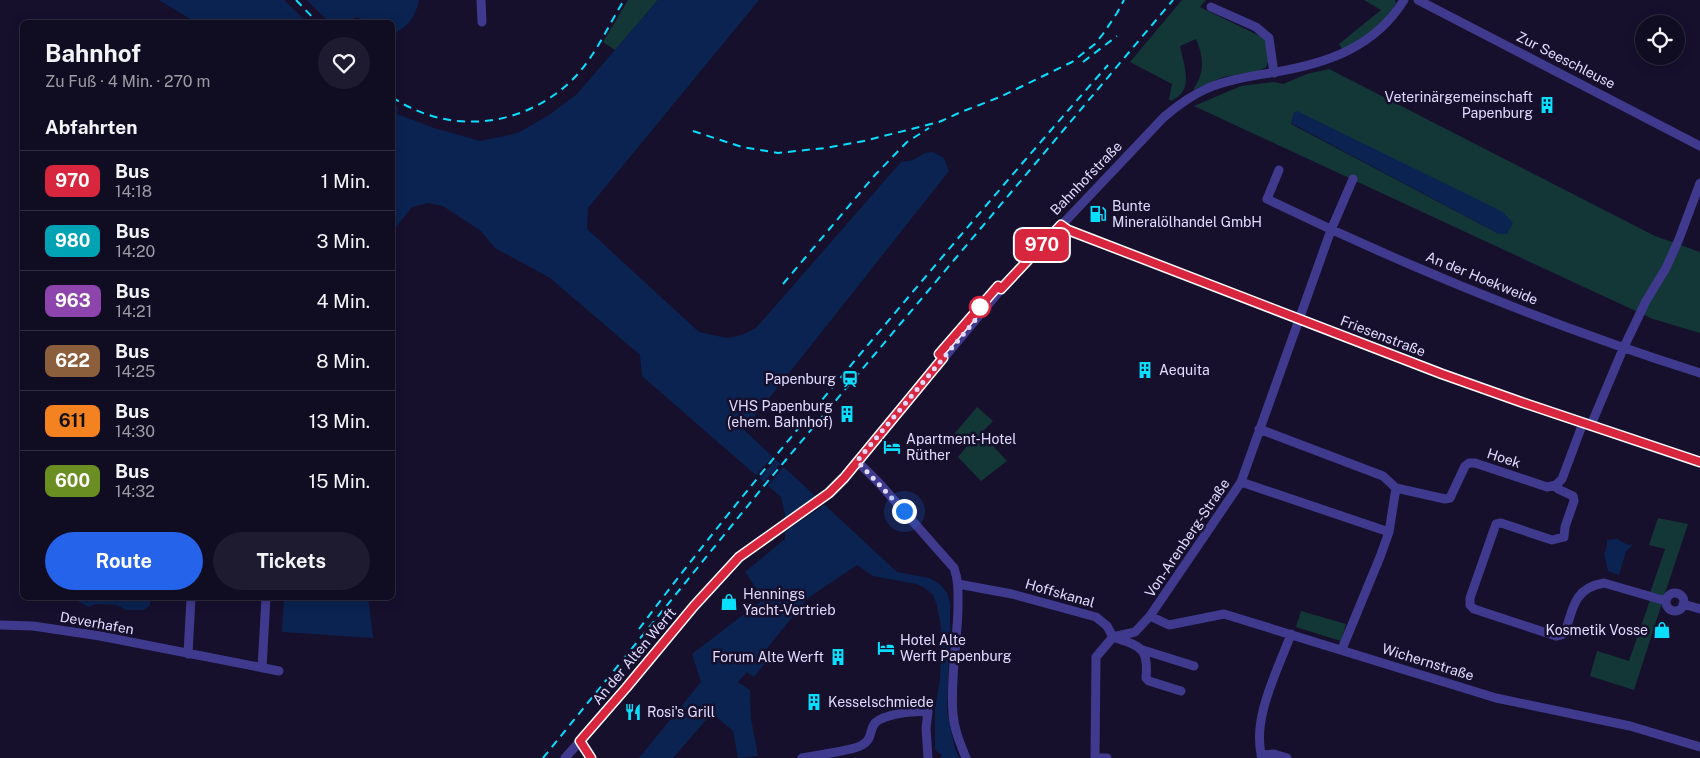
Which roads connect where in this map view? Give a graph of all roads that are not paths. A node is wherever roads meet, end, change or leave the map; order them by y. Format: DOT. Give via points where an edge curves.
graph roads {
  1 [pos="481,0"];
  2 [pos="1404,0"];
  3 [pos="1418,0"];
  4 [pos="1211,7"];
  5 [pos="482,22"];
  6 [pos="1274,73"];
  7 [pos="1700,146"];
  8 [pos="1279,170"];
  9 [pos="1353,179"];
  10 [pos="1700,183"];
  11 [pos="1061,225"];
  12 [pos="1331,230"];
  13 [pos="1299,318"];
  14 [pos="1623,348"];
  15 [pos="1700,373"];
  16 [pos="1587,424"];
  17 [pos="1259,429"];
  18 [pos="857,461"];
  19 [pos="1700,462"];
  20 [pos="1241,482"];
  21 [pos="1556,485"];
  22 [pos="1396,488"];
  23 [pos="829,493"];
  24 [pos="1389,532"];
  25 [pos="958,584"];
  26 [pos="191,600"];
  27 [pos="266,600"];
  28 [pos="1700,609"];
  29 [pos="1150,616"];
  30 [pos="0,625"];
  31 [pos="1291,634"];
  32 [pos="1113,638"];
  33 [pos="1143,650"];
  34 [pos="1342,650"];
  35 [pos="188,654"];
  36 [pos="1194,666"];
  37 [pos="262,668"];
  38 [pos="279,671"];
  39 [pos="1182,691"];
  40 [pos="580,741"];
  41 [pos="1700,747"];
  42 [pos="1261,756"];
  43 [pos="565,758"];
  44 [pos="591,758"];
  45 [pos="802,758"];
  46 [pos="928,758"];
  47 [pos="966,758"];
  48 [pos="1095,758"];
  49 [pos="1107,758"];
  50 [pos="1287,758"];
  1 -- 5 [label="street"];
  2 -- 6 [label="street, Bahnhofstraße" via="1379,32 1353,48 1330,59"];
  3 -- 7 [label="street, Zur Seeschleuse"];
  4 -- 6 [label="street" via="1256,27 1269,38"];
  6 -- 11 [label="street, Bahnhofstraße" via="1225,82 1178,104"];
  8 -- 12 [label="street, An der Hoekweide" via="1267,198"];
  9 -- 12 [label="street"];
  10 -- 14 [label="street" via="1666,268"];
  11 -- 13 [label="street, Friesenstraße"];
  11 -- 18 [label="street, Bahnhofstraße" via="1001,289"];
  12 -- 13 [label="street"];
  12 -- 14 [label="street, An der Hoekweide" via="1513,307"];
  13 -- 16 [label="street, Friesenstraße" via="1442,374"];
  13 -- 17 [label="street, Von-Arenberg-Straße"];
  14 -- 15 [label="street, An der Hoekweide"];
  14 -- 16 [label="street"];
  16 -- 19 [label="street, Friesenstraße"];
  16 -- 21 [label="street" via="1562,479"];
  17 -- 20 [label="street, Von-Arenberg-Straße"];
  17 -- 22 [label="street, Hoek" via="1383,476"];
  18 -- 23 [label="street, Bahnhofstraße"];
  18 -- 25 [label="street" via="954,568"];
  20 -- 24 [label="street"];
  20 -- 29 [label="street, Von-Arenberg-Straße"];
  21 -- 22 [label="street, Hoek" via="1547,487 1475,463 1464,466 1450,498"];
  21 -- 28 [label="street" via="1570,493 1574,500 1564,536 1552,540 1496,524 1470,598 1474,609 1556,636 1565,633 1576,598 1598,584 1666,601 1677,593 1683,604"];
  22 -- 24 [label="street"];
  23 -- 40 [label="street, An der Alten Werft" via="739,557"];
  24 -- 34 [label="street"];
  25 -- 32 [label="street, Hoffskanal" via="1096,616 1107,626"];
  25 -- 47 [label="street" via="953,713"];
  26 -- 35 [label="street"];
  27 -- 37 [label="street"];
  29 -- 31 [label="street, Wichernstraße" via="1169,625 1224,614"];
  29 -- 32 [label="street, Von-Arenberg-Straße" via="1135,632"];
  30 -- 35 [label="street, Deverhafen" via="33,626"];
  31 -- 34 [label="street, Wichernstraße"];
  31 -- 42 [label="street" via="1262,711 1258,738"];
  32 -- 33 [label="street"];
  32 -- 48 [label="street" via="1096,657"];
  33 -- 36 [label="street"];
  33 -- 39 [label="street" via="1148,681"];
  34 -- 41 [label="street, Wichernstraße" via="1496,698 1630,726"];
  35 -- 37 [label="street, Deverhafen"];
  37 -- 38 [label="street, Deverhafen"];
  40 -- 43 [label="street, An der Alten Werft"];
  40 -- 44 [label="street"];
  42 -- 50 [label="street" via="1274,754"];
  45 -- 46 [label="street" via="861,746 870,739 875,723 912,711 928,712"];
  48 -- 49 [label="street"];
}
